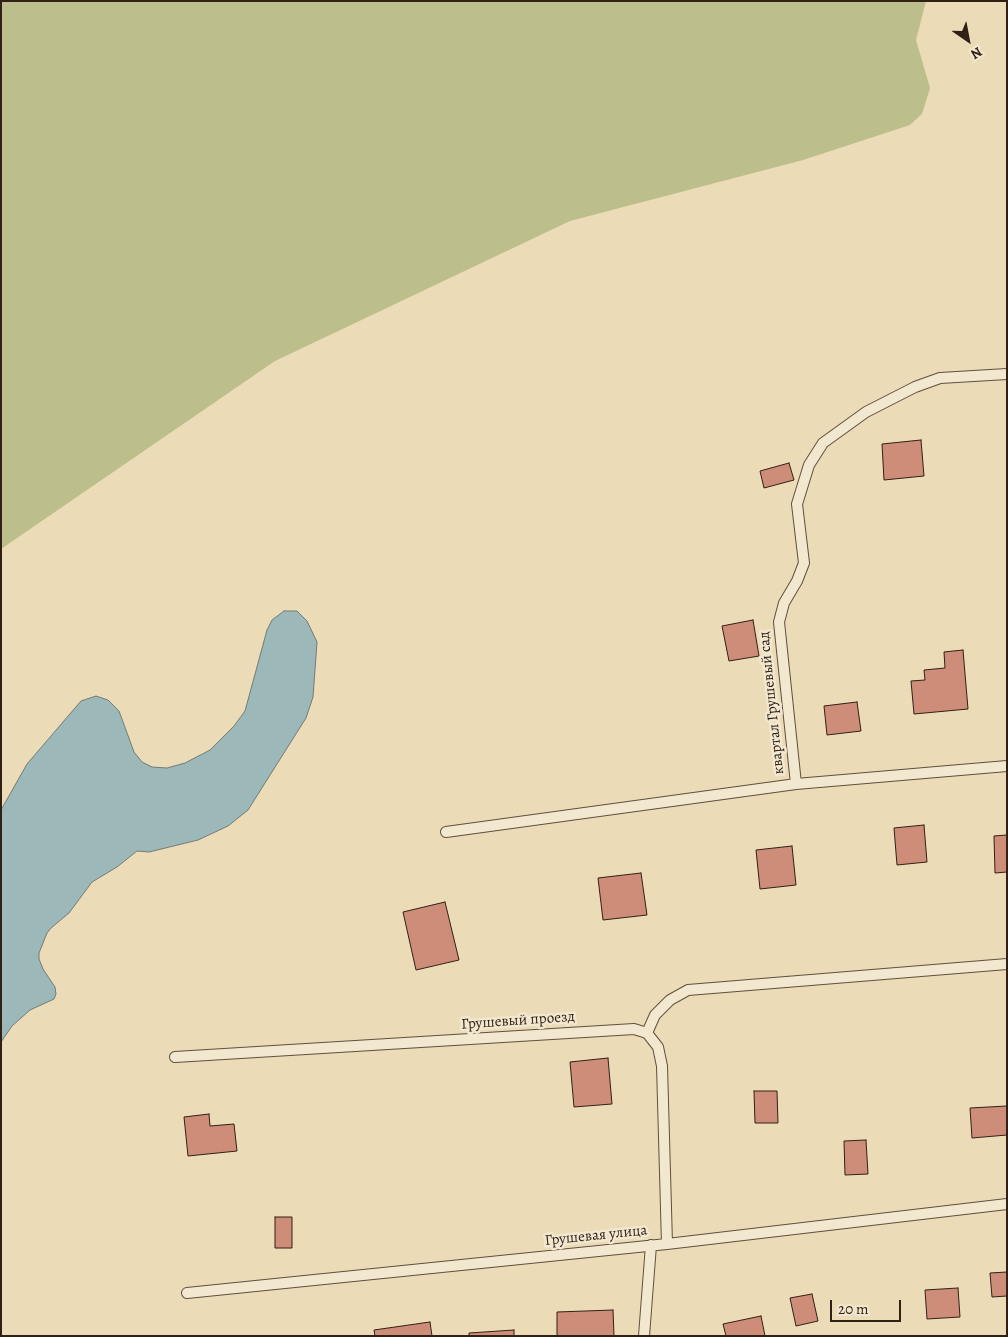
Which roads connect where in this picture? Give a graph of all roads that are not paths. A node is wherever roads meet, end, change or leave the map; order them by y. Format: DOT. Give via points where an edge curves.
graph roads {
  1 [pos="1007,374"];
  2 [pos="1007,766"];
  3 [pos="796,784"];
  4 [pos="446,832"];
  5 [pos="1007,964"];
  6 [pos="647,1032"];
  7 [pos="175,1057"];
  8 [pos="1007,1204"];
  9 [pos="667,1244"];
  10 [pos="651,1245"];
  11 [pos="187,1292"];
  12 [pos="644,1336"];
  1 -- 3 [label="lane, квартал Грушевый сад" via="940,378 915,387 866,412 823,443 809,465 797,504 804,563 784,603 779,622"];
  2 -- 3 [label="lane, квартал Грушевый сад"];
  3 -- 4 [label="lane, квартал Грушевый сад"];
  5 -- 6 [label="lane" via="688,990 670,1000 656,1015"];
  6 -- 7 [label="lane, Грушевый проезд" via="634,1029"];
  6 -- 9 [label="lane" via="658,1047 662,1066"];
  8 -- 9 [label="lane, Грушевая улица"];
  9 -- 10 [label="lane, Грушевая улица"];
  10 -- 11 [label="lane, Грушевая улица"];
  10 -- 12 [label="lane"];
}
